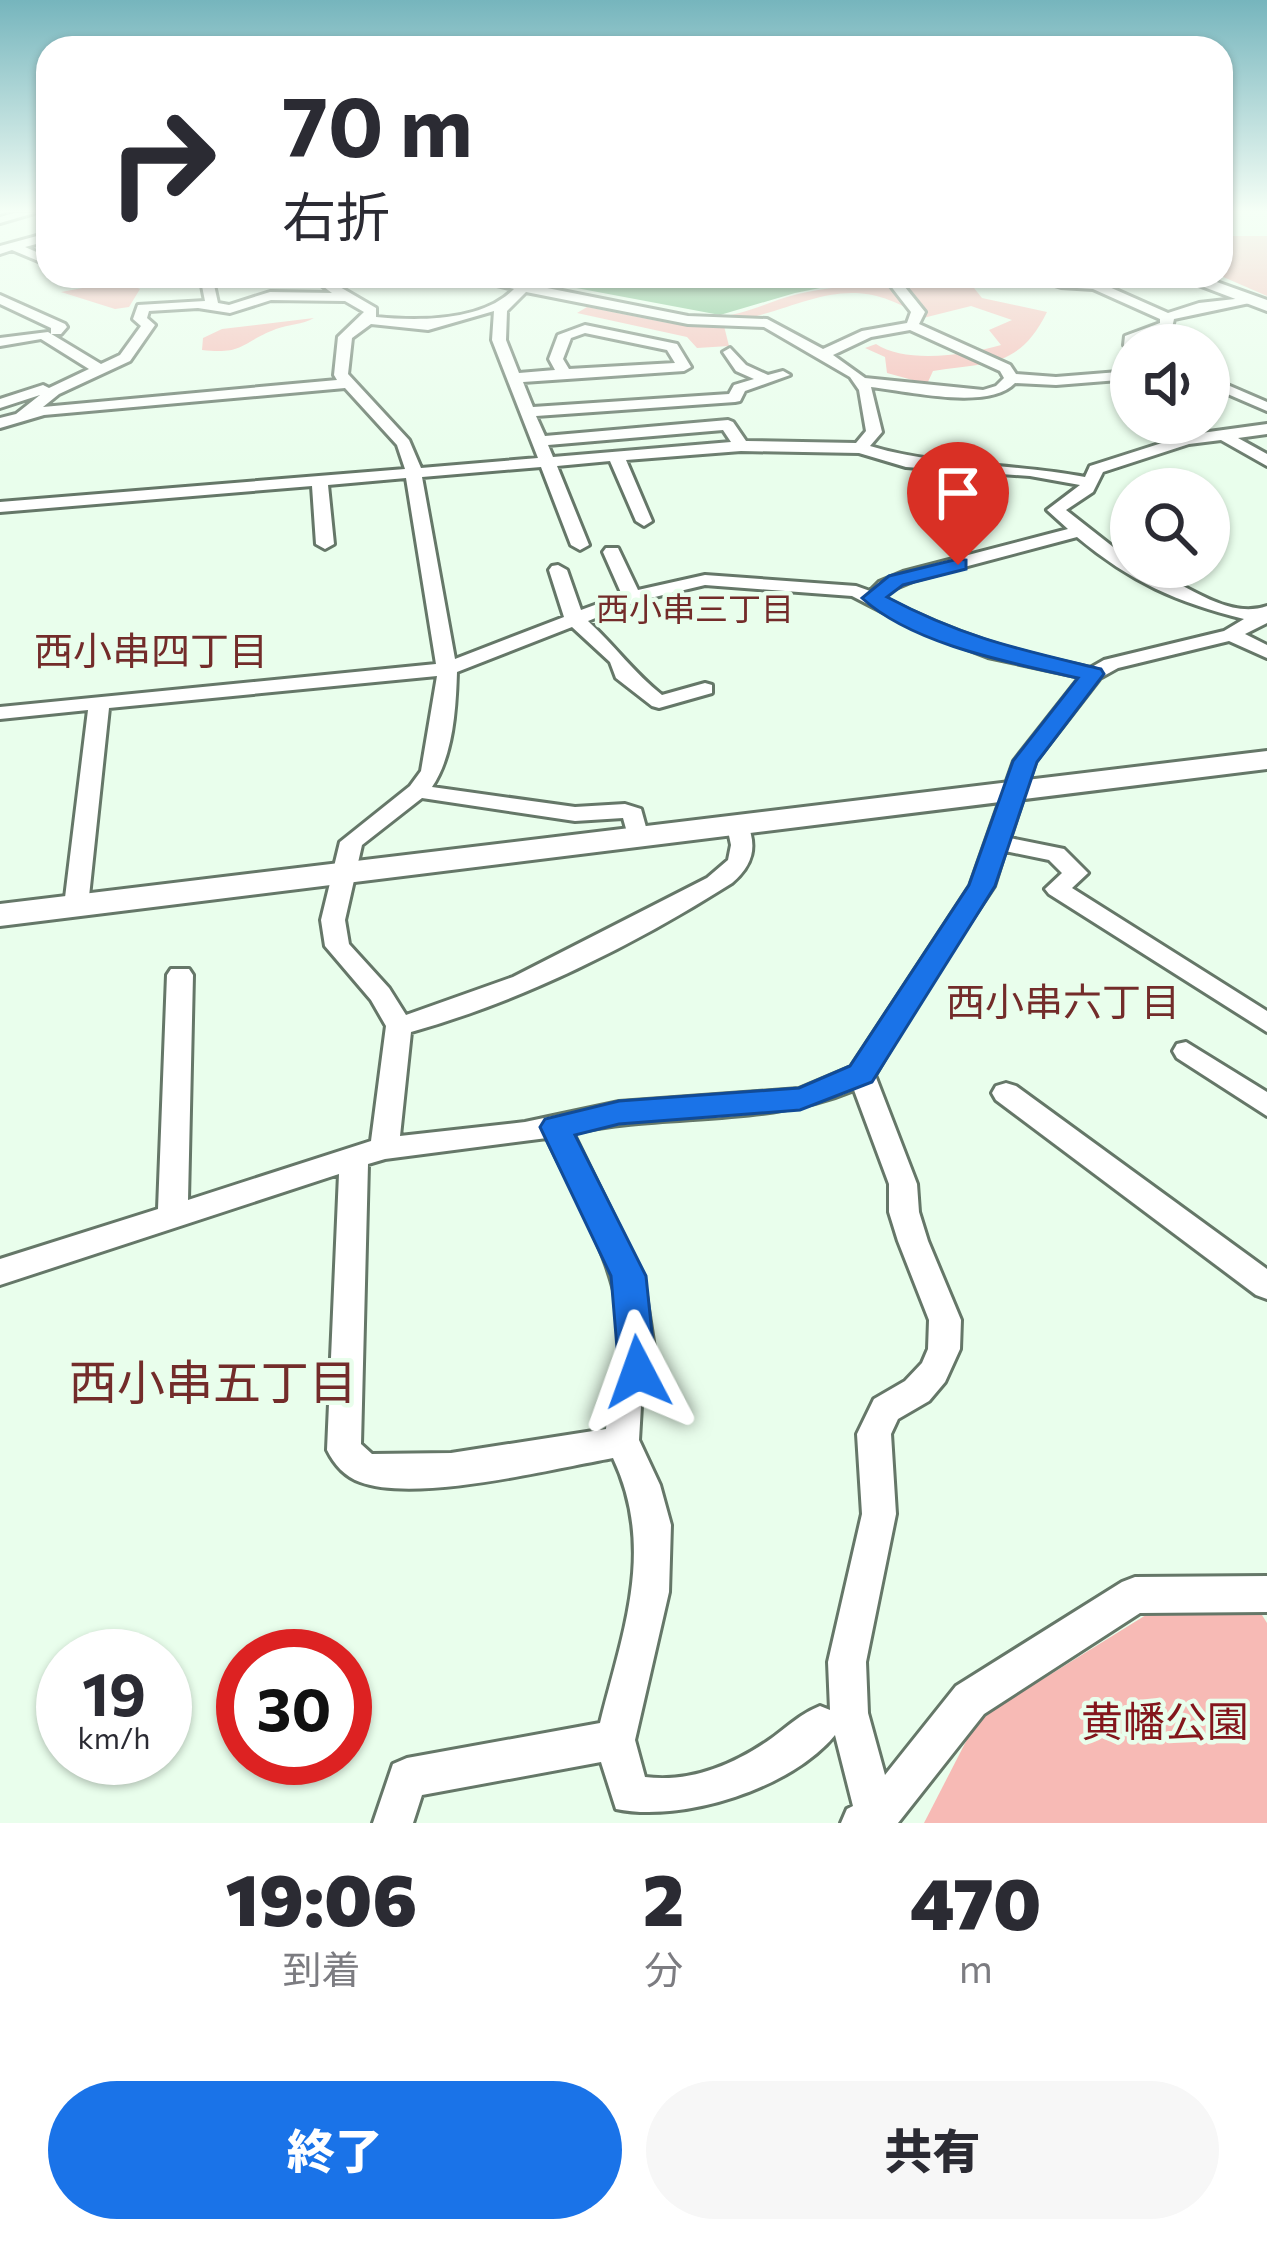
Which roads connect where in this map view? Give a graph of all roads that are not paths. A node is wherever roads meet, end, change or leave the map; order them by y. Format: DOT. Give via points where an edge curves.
graph roads {
  1 [pos="210,298"];
  2 [pos="264,298"];
  3 [pos="352,298"];
  4 [pos="513,298"];
  5 [pos="575,298"];
  6 [pos="907,298"];
  7 [pos="1130,298"];
  8 [pos="0,299"];
  9 [pos="508,303"];
  10 [pos="1260,304"];
  11 [pos="212,306"];
  12 [pos="1166,317"];
  13 [pos="368,320"];
  14 [pos="1167,324"];
  15 [pos="912,326"];
  16 [pos="43,335"];
  17 [pos="0,342"];
  18 [pos="730,352"];
  19 [pos="824,354"];
  20 [pos="81,360"];
  21 [pos="99,369"];
  22 [pos="565,374"];
  23 [pos="1011,377"];
  24 [pos="1110,377"];
  25 [pos="515,378"];
  26 [pos="862,382"];
  27 [pos="348,383"];
  28 [pos="1230,390"];
  29 [pos="0,404"];
  30 [pos="1267,407"];
  31 [pos="527,412"];
  32 [pos="23,415"];
  33 [pos="0,423"];
  34 [pos="1267,429"];
  35 [pos="1230,433"];
  36 [pos="1230,438"];
  37 [pos="538,441"];
  38 [pos="1174,444"];
  39 [pos="741,446"];
  40 [pos="860,448"];
  41 [pos="616,456"];
  42 [pos="545,461"];
  43 [pos="1267,461"];
  44 [pos="414,472"];
  45 [pos="320,480"];
  46 [pos="1088,482"];
  47 [pos="0,507"];
  48 [pos="644,520"];
  49 [pos="1076,532"];
  50 [pos="325,544"];
  51 [pos="580,545"];
  52 [pos="612,552"];
  53 [pos="558,570"];
  54 [pos="632,597"];
  55 [pos="873,598"];
  56 [pos="1264,616"];
  57 [pos="578,620"];
  58 [pos="1231,635"];
  59 [pos="1267,652"];
  60 [pos="447,669"];
  61 [pos="1093,674"];
  62 [pos="705,689"];
  63 [pos="99,704"];
  64 [pos="0,713"];
  65 [pos="1267,760"];
  66 [pos="1014,790"];
  67 [pos="418,791"];
  68 [pos="738,826"];
  69 [pos="638,838"];
  70 [pos="998,843"];
  71 [pos="341,875"];
  72 [pos="76,906"];
  73 [pos="0,915"];
  74 [pos="180,975"];
  75 [pos="1267,1022"];
  76 [pos="399,1026"];
  77 [pos="1186,1051"];
  78 [pos="861,1074"];
  79 [pos="1006,1093"];
  80 [pos="1267,1106"];
  81 [pos="556,1127"];
  82 [pos="369,1152"];
  83 [pos="173,1214"];
  84 [pos="0,1272"];
  85 [pos="1267,1286"];
  86 [pos="622,1441"];
  87 [pos="1267,1594"];
  88 [pos="820,1725"];
  89 [pos="615,1740"];
  90 [pos="872,1822"];
  91 [pos="394,1823"];
  1 -- 11 [label="street"];
  2 -- 11 [label="street"];
  3 -- 13 [label="street" via="369,306"];
  4 -- 9 [label="street"];
  5 -- 19 [label="street" via="688,320 767,323"];
  6 -- 15 [label="street" via="918,312"];
  7 -- 12 [label="street"];
  8 -- 16 [label="street" via="60,327"];
  9 -- 13 [label="street" via="428,326"];
  9 -- 25 [label="street" via="497,326"];
  10 -- 12 [label="street"];
  11 -- 21 [label="street" via="143,308 148,325 130,351"];
  12 -- 14 [label="street"];
  13 -- 27 [label="street" via="345,338 340,366"];
  15 -- 19 [label="street" via="867,334"];
  15 -- 23 [label="street"];
  16 -- 17 [label="street"];
  16 -- 20 [label="street"];
  18 -- 31 [label="street" via="741,368 775,377 740,388 735,398"];
  19 -- 26 [label="street"];
  20 -- 21 [label="street"];
  20 -- 29 [label="street" via="55,384"];
  21 -- 32 [label="street"];
  22 -- 22 [label="street" via="612,371 684,367 672,347 585,329 566,335 556,359"];
  22 -- 25 [label="street"];
  23 -- 24 [label="street"];
  23 -- 26 [label="street" via="983,394"];
  25 -- 31 [label="street"];
  26 -- 40 [label="street" via="874,432"];
  27 -- 32 [label="street"];
  27 -- 44 [label="street" via="404,442"];
  28 -- 30 [label="street"];
  31 -- 37 [label="street"];
  32 -- 33 [label="street"];
  34 -- 35 [label="street"];
  36 -- 43 [label="street"];
  37 -- 39 [label="street" via="728,425"];
  37 -- 42 [label="street"];
  38 -- 46 [label="street" via="1096,469"];
  39 -- 40 [label="street"];
  39 -- 41 [label="street"];
  40 -- 46 [label="street" via="906,462"];
  41 -- 42 [label="street"];
  41 -- 48 [label="street"];
  42 -- 44 [label="street"];
  42 -- 51 [label="street"];
  44 -- 45 [label="street"];
  44 -- 60 [label="street"];
  45 -- 47 [label="street"];
  45 -- 50 [label="street"];
  46 -- 49 [label="street" via="1055,510"];
  49 -- 55 [label="street" via="910,576"];
  49 -- 56 [label="street" via="1190,600"];
  52 -- 54 [label="street"];
  53 -- 57 [label="street"];
  54 -- 55 [label="street" via="705,580 827,586"];
  54 -- 57 [label="street"];
  55 -- 61 [label="street" via="995,653"];
  56 -- 58 [label="street"];
  57 -- 60 [label="street"];
  57 -- 62 [label="street" via="659,702"];
  58 -- 59 [label="street"];
  58 -- 61 [label="street"];
  60 -- 63 [label="street"];
  60 -- 67 [label="street" via="436,756"];
  61 -- 66 [label="street" via="1025,761"];
  63 -- 64 [label="street"];
  63 -- 72 [label="street"];
  65 -- 66 [label="street"];
  66 -- 68 [label="street"];
  66 -- 70 [label="street"];
  67 -- 69 [label="street" via="575,814 626,811"];
  67 -- 71 [label="street" via="352,842"];
  68 -- 69 [label="street"];
  68 -- 76 [label="street" via="743,857 725,878 519,984"];
  69 -- 71 [label="street"];
  70 -- 75 [label="street" via="1056,854 1076,873 1058,889"];
  70 -- 78 [label="street" via="982,886"];
  71 -- 72 [label="street"];
  71 -- 76 [label="street" via="337,946"];
  72 -- 73 [label="street"];
  74 -- 83 [label="street"];
  76 -- 82 [label="street"];
  77 -- 80 [label="street"];
  78 -- 81 [label="street" via="800,1099 619,1112"];
  78 -- 90 [label="street" via="945,1320 934,1372 886,1409 874,1434 879,1514 847,1662"];
  79 -- 85 [label="street"];
  81 -- 82 [label="street"];
  81 -- 86 [label="street" via="628,1276 638,1372"];
  82 -- 83 [label="street"];
  82 -- 86 [label="street" via="344,1450 366,1468 405,1469"];
  83 -- 84 [label="street"];
  86 -- 89 [label="street" via="653,1525 651,1592"];
  87 -- 90 [label="street" via="1136,1595 970,1700"];
  88 -- 89 [label="street" via="742,1780 658,1802 630,1795"];
  89 -- 91 [label="street" via="407,1778"];
}
